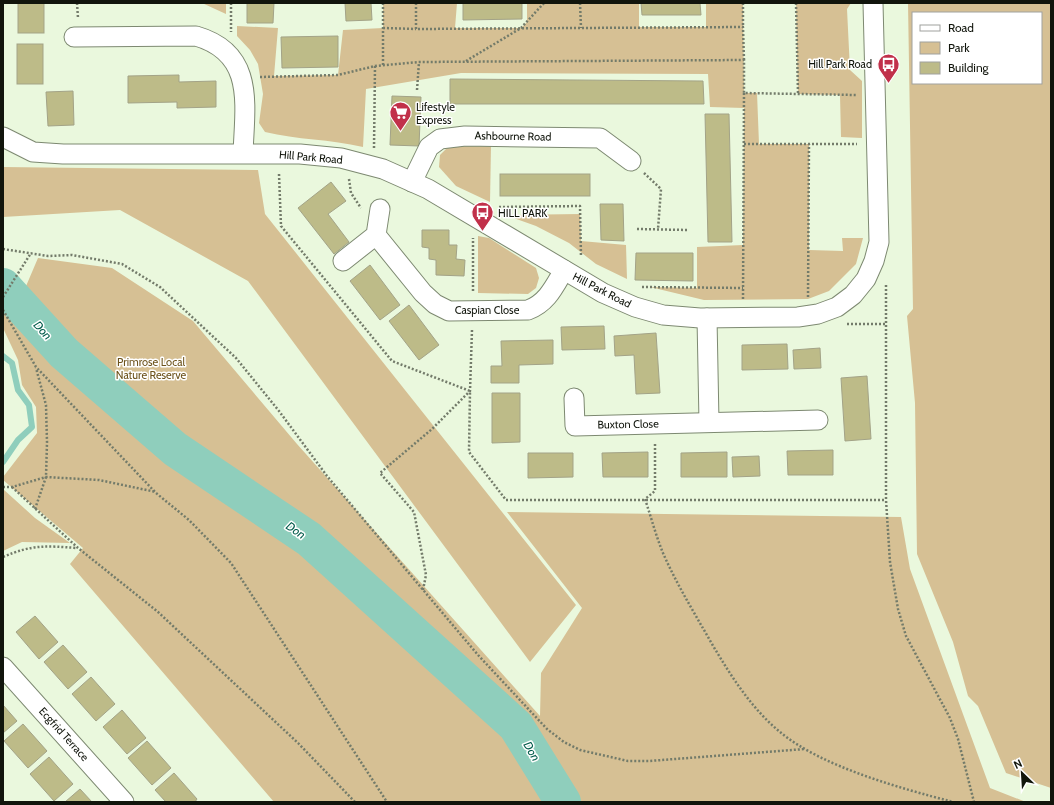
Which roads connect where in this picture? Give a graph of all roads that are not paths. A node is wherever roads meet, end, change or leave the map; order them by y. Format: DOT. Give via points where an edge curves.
graph roads {
  1 [pos="873,3"];
  2 [pos="74,37"];
  3 [pos="3,137"];
  4 [pos="243,153"];
  5 [pos="631,161"];
  6 [pos="412,182"];
  7 [pos="380,209"];
  8 [pos="377,232"];
  9 [pos="343,261"];
  10 [pos="564,270"];
  11 [pos="707,318"];
  12 [pos="574,398"];
  13 [pos="818,420"];
  14 [pos="709,422"];
  15 [pos="3,667"];
  16 [pos="124,802"];
  1 -- 11 [label="street, Hill Park Road" via="879,242 866,279 853,295 838,307 818,314 798,317"];
  2 -- 4 [label="street" via="196,36 212,40 226,50 238,67 244,86"];
  3 -- 4 [label="street, Hill Park Road" via="33,152"];
  4 -- 6 [label="street, Hill Park Road" via="300,154 350,160"];
  5 -- 6 [label="street, Ashbourne Road" via="600,138 465,136 440,139 429,147"];
  6 -- 10 [label="street, Hill Park Road"];
  7 -- 8 [label="street"];
  8 -- 9 [label="street"];
  8 -- 10 [label="street, Caspian Close" via="423,293 435,304 449,311 528,310 546,299"];
  10 -- 11 [label="street, Hill Park Road" via="603,294 635,308 663,315"];
  11 -- 14 [label="street"];
  12 -- 14 [label="street, Buxton Close" via="575,426"];
  13 -- 14 [label="street, Buxton Close"];
  15 -- 16 [label="street, Ecgfrid Terrace"];
}
